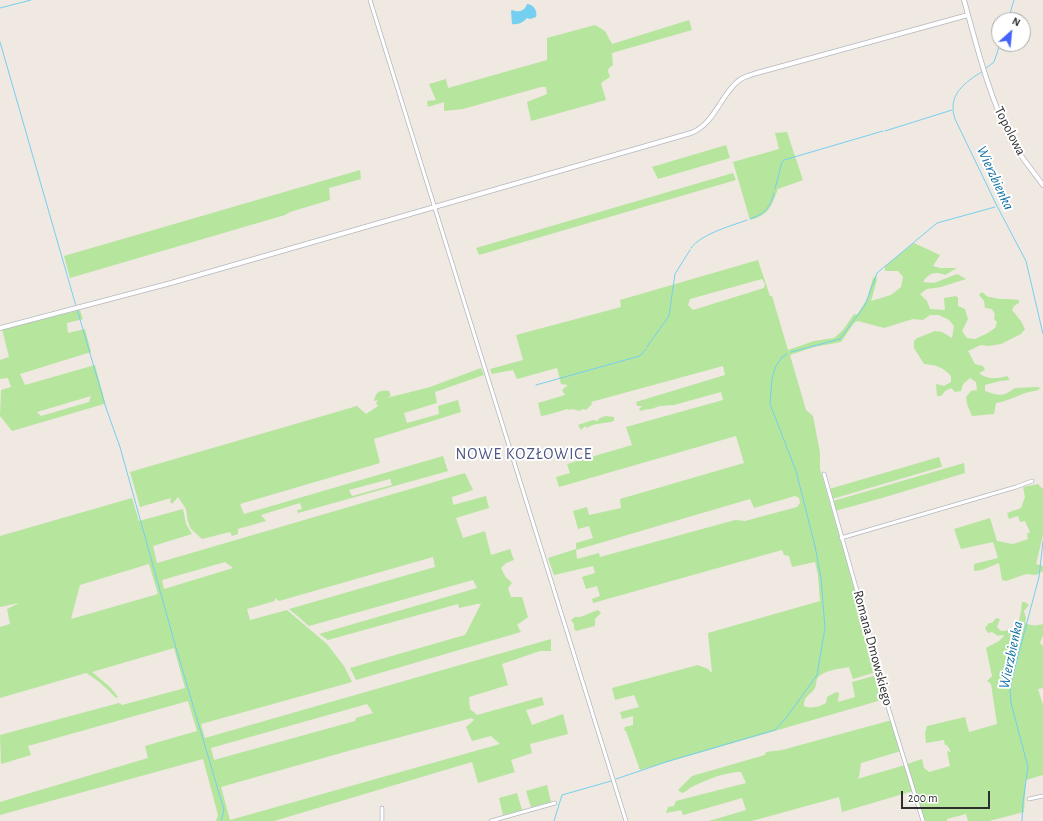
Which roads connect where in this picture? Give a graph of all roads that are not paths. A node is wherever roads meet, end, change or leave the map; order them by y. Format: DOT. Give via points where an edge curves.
graph roads {
  1 [pos="370,0"];
  2 [pos="964,0"];
  3 [pos="968,15"];
  4 [pos="1043,185"];
  5 [pos="436,207"];
  6 [pos="0,328"];
  7 [pos="824,474"];
  8 [pos="1032,481"];
  9 [pos="841,538"];
  10 [pos="1043,796"];
  11 [pos="1029,799"];
  12 [pos="555,803"];
  13 [pos="382,808"];
  14 [pos="506,817"];
  15 [pos="382,821"];
  16 [pos="491,821"];
  17 [pos="507,821"];
  18 [pos="626,821"];
  19 [pos="923,821"];
  1 -- 5 [label="street"];
  2 -- 3 [label="street, Topolowa"];
  3 -- 4 [label="street, Topolowa" via="994,100 1011,139"];
  3 -- 5 [label="street" via="757,72 741,78 696,131"];
  5 -- 6 [label="street" via="171,283"];
  5 -- 18 [label="street"];
  7 -- 9 [label="street, Romana Dmowskiego"];
  8 -- 9 [label="street"];
  9 -- 19 [label="street, Romana Dmowskiego"];
  10 -- 11 [label="street"];
  12 -- 14 [label="street"];
  13 -- 15 [label="street"];
  14 -- 16 [label="street"];
  14 -- 17 [label="street"];
}
